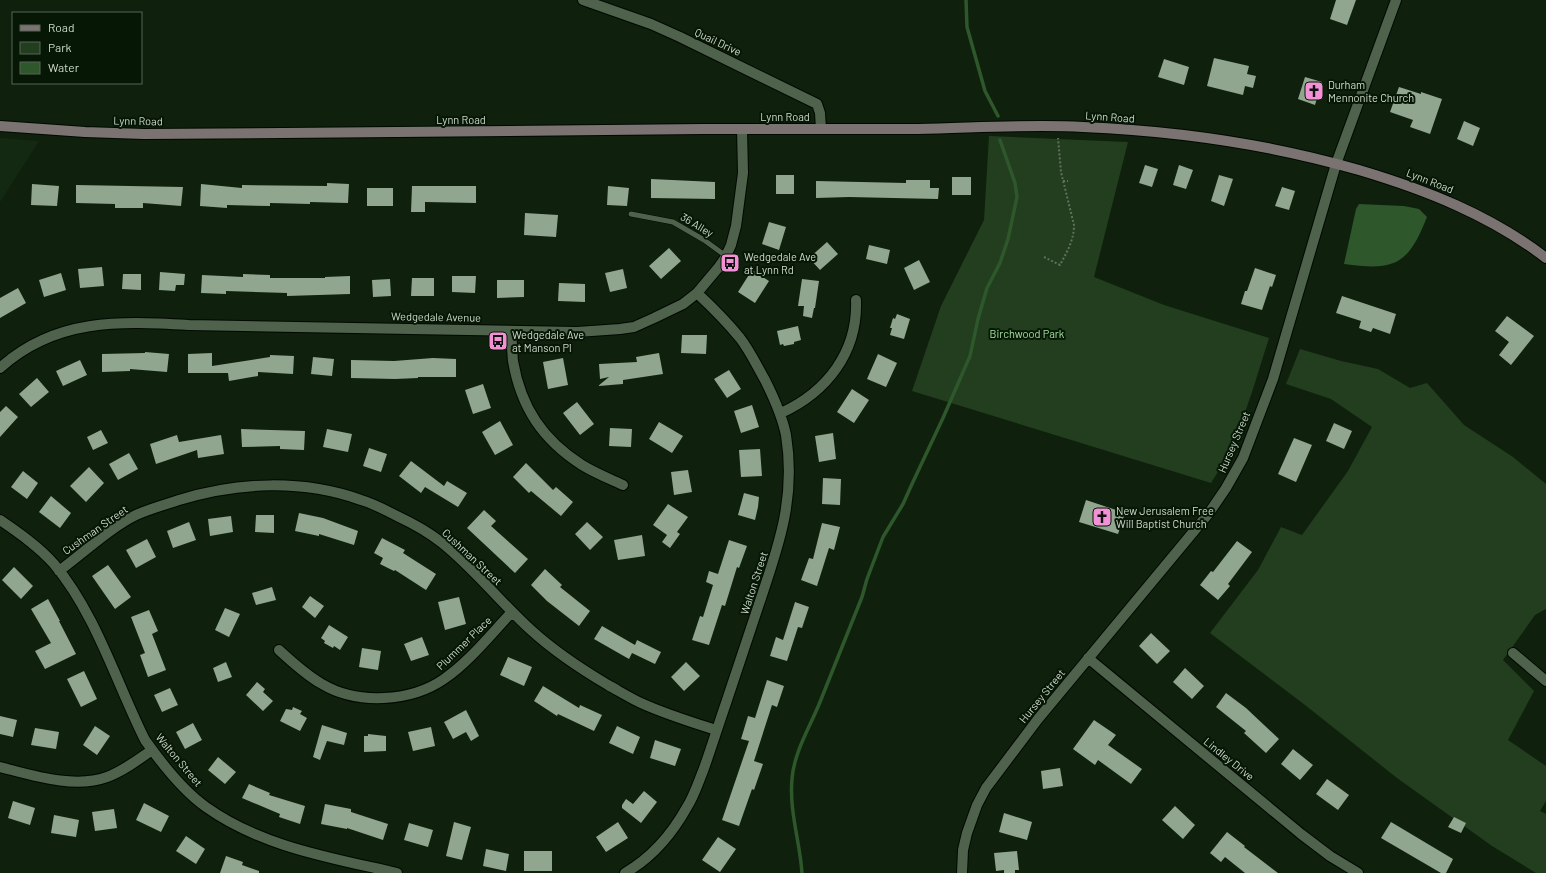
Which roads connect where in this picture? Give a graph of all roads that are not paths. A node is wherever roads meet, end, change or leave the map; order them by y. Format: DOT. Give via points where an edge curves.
graph roads {
  1 [pos="583,0"];
  2 [pos="1396,0"];
  3 [pos="0,126"];
  4 [pos="742,129"];
  5 [pos="821,129"];
  6 [pos="1336,164"];
  7 [pos="631,214"];
  8 [pos="726,256"];
  9 [pos="1546,258"];
  10 [pos="697,293"];
  11 [pos="856,300"];
  12 [pos="511,331"];
  13 [pos="0,368"];
  14 [pos="780,413"];
  15 [pos="623,485"];
  16 [pos="0,520"];
  17 [pos="59,571"];
  18 [pos="512,612"];
  19 [pos="279,650"];
  20 [pos="1513,653"];
  21 [pos="1088,658"];
  22 [pos="1546,681"];
  23 [pos="716,730"];
  24 [pos="152,750"];
  25 [pos="0,767"];
  26 [pos="359,869"];
  27 [pos="397,873"];
  28 [pos="626,873"];
  29 [pos="962,873"];
  30 [pos="1358,873"];
  1 -- 5 [label="street, Quail Drive" via="651,24 817,104"];
  2 -- 6 [label="street, Hursey Street"];
  3 -- 4 [label="street, Lynn Road" via="144,134"];
  4 -- 5 [label="street, Lynn Road"];
  4 -- 8 [label="street, Wedgedale Avenue" via="742,189 731,245"];
  5 -- 6 [label="street, Lynn Road" via="1059,126 1097,128 1186,135 1273,149"];
  6 -- 9 [label="street, Lynn Road" via="1411,186 1457,205 1493,223"];
  6 -- 21 [label="street, Hursey Street" via="1273,379 1241,462 1209,512"];
  7 -- 8 [label="lane, 36 Alley" via="673,222"];
  8 -- 10 [label="street, Wedgedale Avenue"];
  10 -- 12 [label="street, Wedgedale Avenue" via="674,309 634,327 577,332"];
  10 -- 14 [label="street, Walton Street" via="741,339 772,393"];
  11 -- 14 [label="street" via="855,327 842,362 814,392"];
  12 -- 13 [label="street, Wedgedale Avenue" via="146,322 94,325 50,335 32,344"];
  12 -- 15 [label="street" via="513,362 523,396 541,430 581,465"];
  14 -- 23 [label="street, Walton Street" via="786,435 789,466 786,517 770,573"];
  16 -- 17 [label="street, Walton Street" via="25,538"];
  17 -- 18 [label="street, Cushman Street" via="121,524 150,509 226,489 262,485 291,486 360,499 416,525 442,543"];
  17 -- 24 [label="street, Walton Street" via="92,623 135,720"];
  18 -- 19 [label="street, Plummer Place" via="470,657 443,680 418,692 401,696 368,698 334,690 316,681"];
  18 -- 23 [label="street, Cushman Street" via="551,647 627,696 676,717"];
  20 -- 22 [label="street"];
  21 -- 29 [label="street, Hursey Street" via="986,788 967,833"];
  21 -- 30 [label="street, Lindley Drive" via="1301,834"];
  23 -- 28 [label="street, Walton Street" via="689,805 673,831 652,854"];
  24 -- 25 [label="street" via="127,767 106,777 74,782"];
  24 -- 26 [label="street, Walton Street" via="193,796 237,826 260,837"];
  26 -- 27 [label="street, Walton Street"];
}
